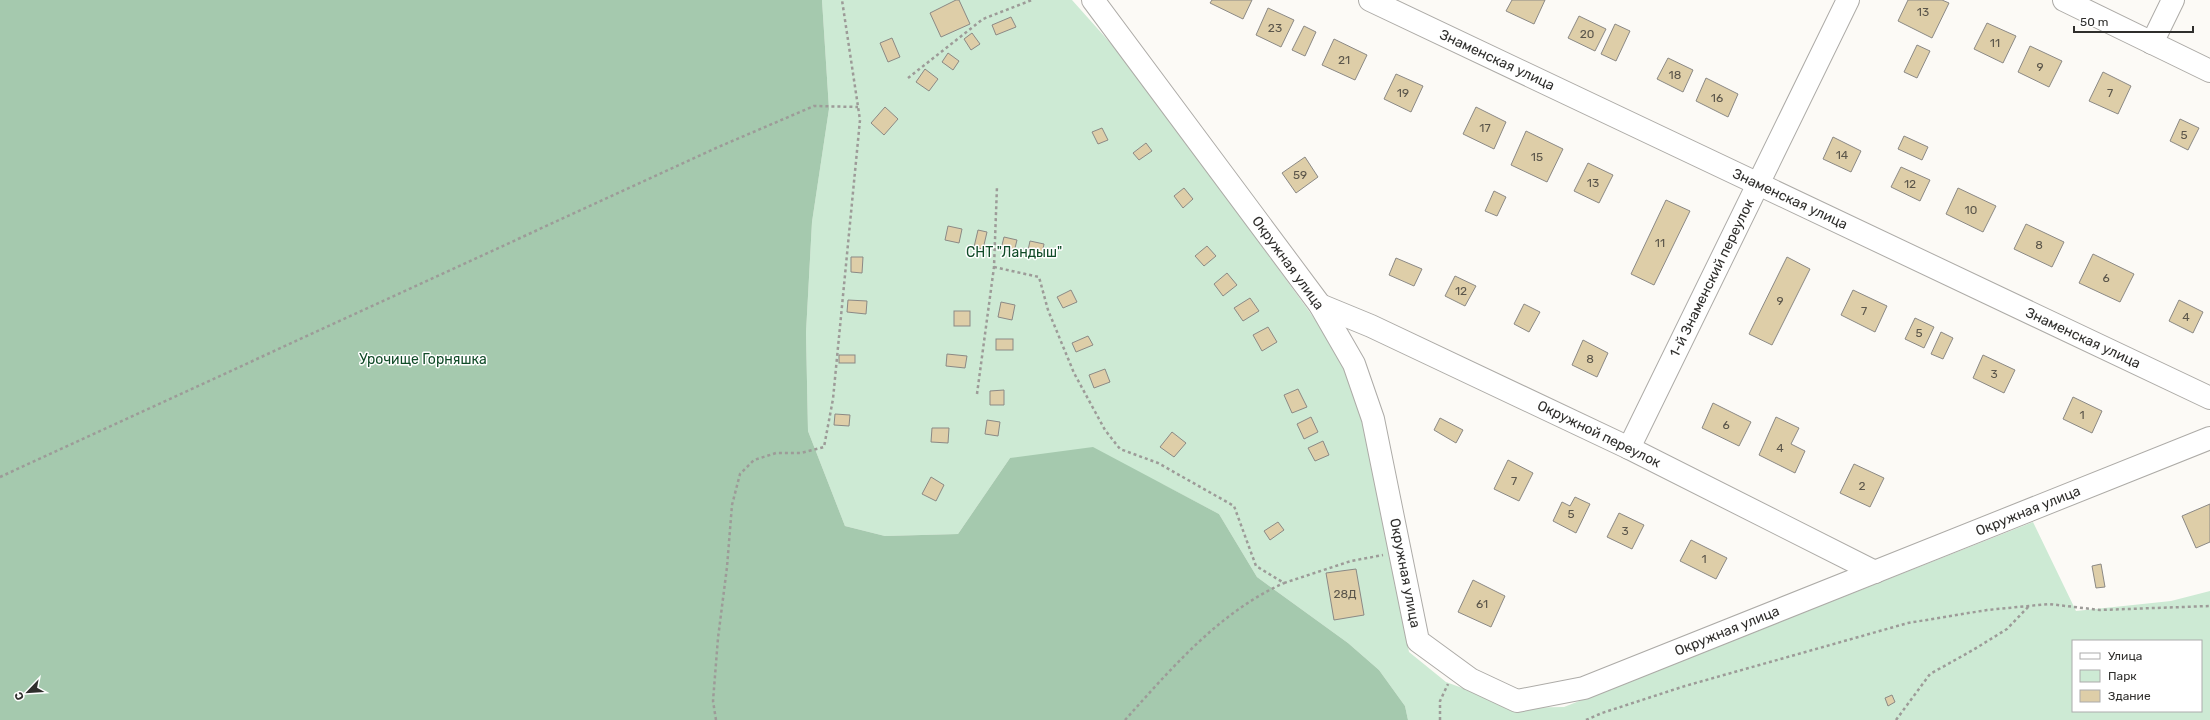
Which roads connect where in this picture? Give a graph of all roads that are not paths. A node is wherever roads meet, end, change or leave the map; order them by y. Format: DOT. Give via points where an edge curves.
graph roads {
  1 [pos="1092,0"];
  2 [pos="1370,0"];
  3 [pos="1848,0"];
  4 [pos="2064,0"];
  5 [pos="2173,0"];
  6 [pos="2152,43"];
  7 [pos="2210,71"];
  8 [pos="1758,184"];
  9 [pos="1320,305"];
  10 [pos="2210,398"];
  11 [pos="2210,438"];
  12 [pos="1629,448"];
  13 [pos="1875,572"];
  1 -- 9 [label="street, Окружная улица"];
  2 -- 8 [label="street, Знаменская улица"];
  3 -- 8 [label="street, 1-й Знаменский переулок"];
  4 -- 6 [label="street"];
  5 -- 6 [label="street"];
  6 -- 7 [label="street"];
  8 -- 10 [label="street, Знаменская улица"];
  8 -- 12 [label="street, 1-й Знаменский переулок"];
  9 -- 12 [label="street, Окружной переулок" via="1371,326"];
  9 -- 13 [label="street, Окружная улица" via="1354,364 1373,419 1418,641 1470,679 1517,701 1584,688"];
  11 -- 13 [label="street, Окружная улица"];
  12 -- 13 [label="street, Окружной переулок"];
}
